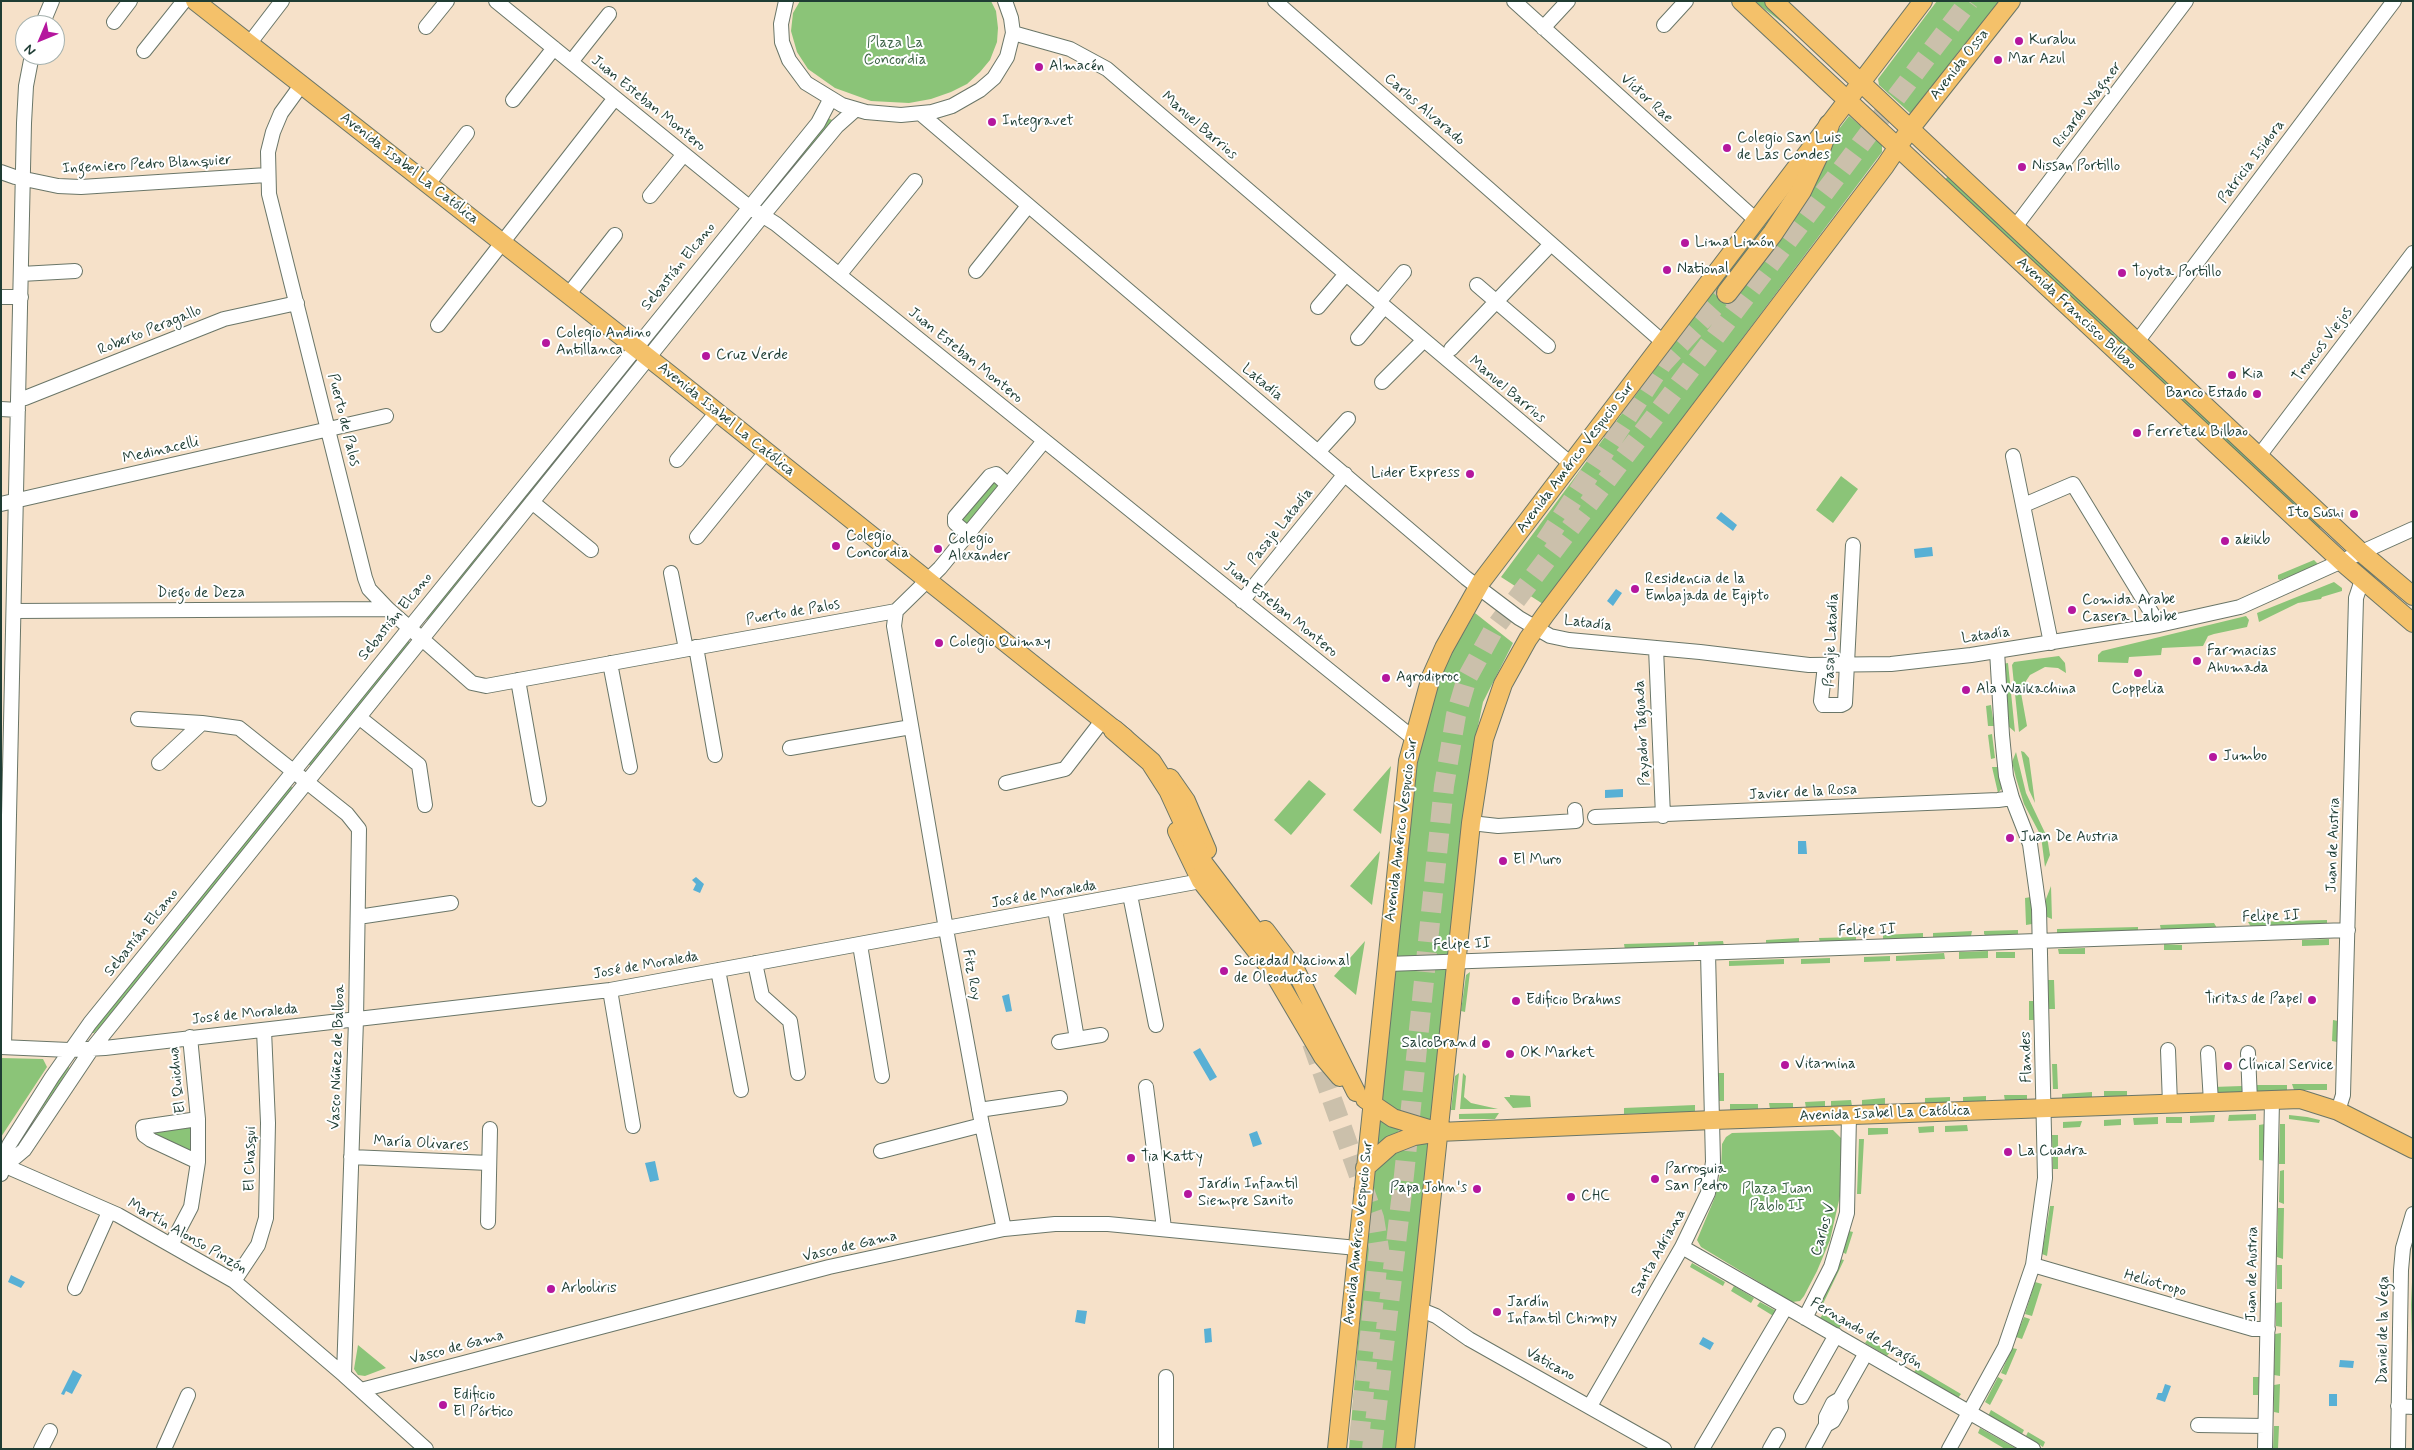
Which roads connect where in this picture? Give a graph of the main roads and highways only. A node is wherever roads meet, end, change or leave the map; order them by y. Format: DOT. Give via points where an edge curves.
graph roads {
  1 [pos="195,1"];
  2 [pos="1742,1"];
  3 [pos="1774,1"];
  4 [pos="1923,1"];
  5 [pos="2011,1"];
  6 [pos="1860,82"];
  7 [pos="1847,100"];
  8 [pos="1829,125"];
  9 [pos="1910,129"];
  10 [pos="1898,147"];
  11 [pos="1726,293"];
  12 [pos="2364,581"];
  13 [pos="2396,582"];
  14 [pos="2413,596"];
  15 [pos="2413,623"];
  16 [pos="1108,725"];
  17 [pos="1279,964"];
  18 [pos="1356,1092"];
  19 [pos="1372,1105"];
  20 [pos="1439,1132"];
  21 [pos="2413,1149"];
  22 [pos="1365,1168"];
  23 [pos="1338,1449"];
  24 [pos="1406,1449"];
  1 -- 16 [label="main road, Avenida Isabel La Católica"];
  2 -- 7 [label="main road, Avenida Francisco Bilbao"];
  3 -- 6 [label="main road, Avenida Francisco Bilbao"];
  4 -- 6 [label="main road"];
  5 -- 9 [label="main road, Avenida Ossa"];
  6 -- 7 [label="main road, Avenida Américo Vespucio Sur"];
  6 -- 9 [label="main road, Avenida Francisco Bilbao"];
  7 -- 8 [label="main road, Avenida Américo Vespucio Sur"];
  7 -- 10 [label="main road, Avenida Francisco Bilbao"];
  8 -- 11 [label="highway" via="1793,204"];
  8 -- 19 [label="main road, Avenida Américo Vespucio Sur" via="1478,587 1444,648 1434,670 1408,761"];
  9 -- 10 [label="main road"];
  9 -- 13 [label="main road, Avenida Francisco Bilbao"];
  10 -- 12 [label="main road, Avenida Francisco Bilbao"];
  10 -- 20 [label="main road" via="1534,629 1507,676 1484,739 1471,823"];
  12 -- 13 [label="main road" via="2375,578"];
  12 -- 15 [label="main road, Avenida Francisco Bilbao"];
  13 -- 14 [label="main road, Avenida Francisco Bilbao"];
  16 -- 17 [label="highway" via="1151,762 1169,790 1203,864"];
  16 -- 18 [label="main road, Avenida Isabel La Católica" via="1147,766 1156,781 1201,881 1278,979 1323,1057"];
  16 -- 18 [label="main road, Avenida Isabel La Católica" via="1156,761 1186,801 1212,860 1296,971"];
  18 -- 19 [label="main road, Avenida Isabel La Católica"];
  19 -- 20 [label="main road, Avenida Isabel La Católica" via="1400,1121"];
  19 -- 22 [label="main road, Avenida Américo Vespucio Sur"];
  20 -- 21 [label="main road, Avenida Isabel La Católica" via="2300,1100 2338,1111"];
  20 -- 22 [label="main road" via="1402,1140 1380,1153"];
  20 -- 24 [label="main road"];
  22 -- 23 [label="main road, Avenida Américo Vespucio Sur"];
}
